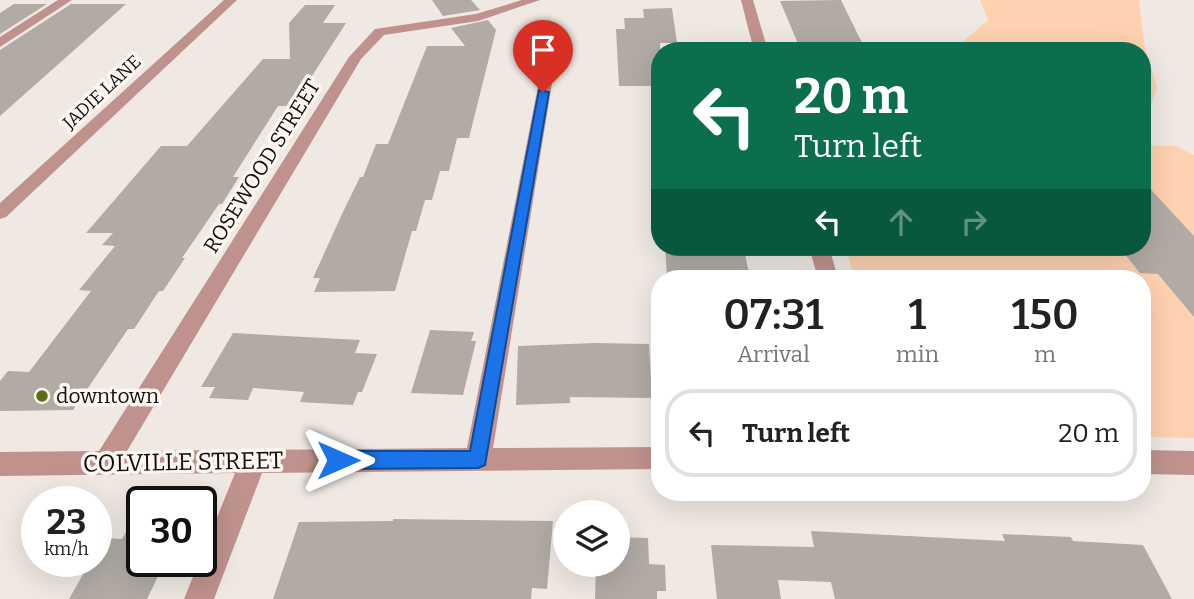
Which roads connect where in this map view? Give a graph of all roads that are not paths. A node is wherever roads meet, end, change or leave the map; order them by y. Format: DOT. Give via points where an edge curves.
graph roads {
  1 [pos="66,0"];
  2 [pos="231,0"];
  3 [pos="534,0"];
  4 [pos="747,0"];
  5 [pos="553,40"];
  6 [pos="759,42"];
  7 [pos="0,43"];
  8 [pos="0,213"];
  9 [pos="651,458"];
  10 [pos="478,459"];
  11 [pos="254,460"];
  12 [pos="1151,462"];
  13 [pos="106,463"];
  14 [pos="1194,463"];
  15 [pos="0,464"];
  16 [pos="199,599"];
  1 -- 7 [label="street"];
  2 -- 8 [label="street, JADIE LANE"];
  3 -- 13 [label="street, ROSEWOOD STREET" via="478,17 380,32 356,57"];
  4 -- 6 [label="street"];
  5 -- 10 [label="street"];
  9 -- 10 [label="street, COLVILLE STREET"];
  10 -- 11 [label="street, COLVILLE STREET"];
  11 -- 13 [label="street, COLVILLE STREET"];
  11 -- 16 [label="street"];
  12 -- 14 [label="street"];
  13 -- 15 [label="street, COLVILLE STREET"];
}
